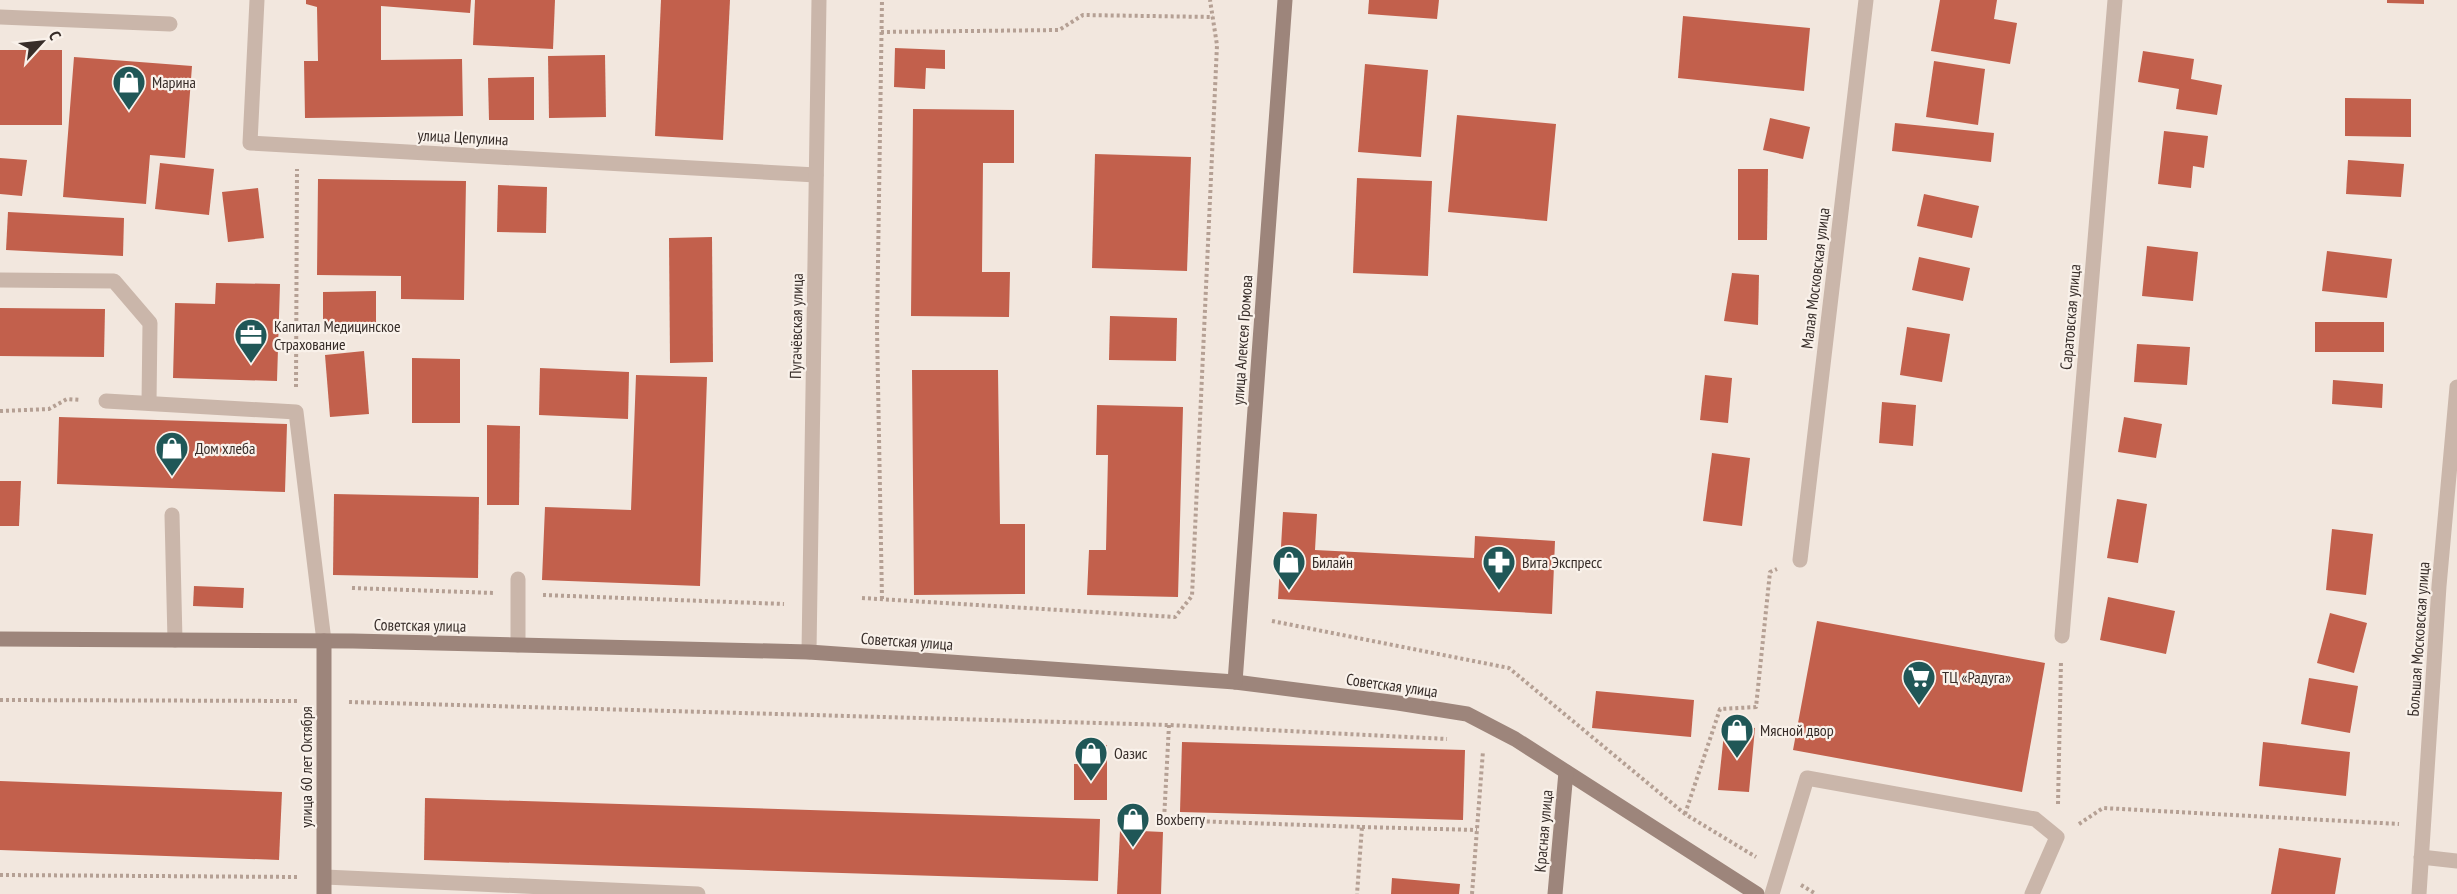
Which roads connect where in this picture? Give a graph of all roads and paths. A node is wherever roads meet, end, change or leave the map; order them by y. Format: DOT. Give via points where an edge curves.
graph roads {
  1 [pos="257,0"];
  2 [pos="819,0"];
  3 [pos="882,0"];
  4 [pos="1210,0"];
  5 [pos="1285,0"];
  6 [pos="1866,0"];
  7 [pos="2115,0"];
  8 [pos="0,17"];
  9 [pos="1213,18"];
  10 [pos="170,24"];
  11 [pos="881,32"];
  12 [pos="297,146"];
  13 [pos="816,175"];
  14 [pos="0,280"];
  15 [pos="2457,387"];
  16 [pos="106,401"];
  17 [pos="149,403"];
  18 [pos="0,411"];
  19 [pos="296,412"];
  20 [pos="172,515"];
  21 [pos="1800,560"];
  22 [pos="518,587"];
  23 [pos="352,588"];
  24 [pos="862,598"];
  25 [pos="882,599"];
  26 [pos="785,604"];
  27 [pos="1272,621"];
  28 [pos="2062,636"];
  29 [pos="0,639"];
  30 [pos="175,640"];
  31 [pos="324,641"];
  32 [pos="519,645"];
  33 [pos="809,652"];
  34 [pos="1235,682"];
  35 [pos="0,700"];
  36 [pos="324,701"];
  37 [pos="349,702"];
  38 [pos="1169,725"];
  39 [pos="1448,739"];
  40 [pos="1483,741"];
  41 [pos="1566,772"];
  42 [pos="1685,814"];
  43 [pos="2424,825"];
  44 [pos="1362,827"];
  45 [pos="1477,830"];
  46 [pos="2057,837"];
  47 [pos="2421,857"];
  48 [pos="2457,861"];
  49 [pos="1778,871"];
  50 [pos="0,875"];
  51 [pos="325,877"];
  52 [pos="324,894"];
  53 [pos="698,894"];
  54 [pos="1357,894"];
  55 [pos="1472,894"];
  56 [pos="1555,894"];
  57 [pos="1757,894"];
  58 [pos="1772,894"];
  59 [pos="1816,894"];
  60 [pos="2032,894"];
  61 [pos="2419,894"];
  1 -- 12 [label="street, улица Цепулина" via="250,143"];
  2 -- 13 [label="street, Пугачёвская улица"];
  3 -- 11 [label="path"];
  4 -- 9 [label="path"];
  5 -- 34 [label="main road, улица Алексея Громова"];
  6 -- 21 [label="street, Малая Московская улица"];
  7 -- 28 [label="street, Саратовская улица"];
  8 -- 10 [label="street"];
  9 -- 11 [label="path" via="1083,15 1059,30"];
  9 -- 25 [label="path" via="1218,45 1192,596 1175,617"];
  11 -- 25 [label="path" via="877,329"];
  12 -- 13 [label="street, улица Цепулина"];
  12 -- 19 [label="path"];
  13 -- 33 [label="street, Пугачёвская улица"];
  14 -- 17 [label="street" via="114,280 150,323"];
  15 -- 43 [label="street, Большая Московская улица"];
  16 -- 17 [label="street"];
  16 -- 18 [label="path" via="67,399 49,409"];
  17 -- 19 [label="street"];
  19 -- 31 [label="street"];
  20 -- 30 [label="street"];
  21 -- 42 [label="path" via="1770,572 1756,707 1720,709"];
  22 -- 23 [label="path"];
  22 -- 26 [label="path"];
  22 -- 32 [label="street"];
  24 -- 25 [label="path"];
  27 -- 42 [label="path" via="1509,668"];
  28 -- 46 [label="path"];
  29 -- 30 [label="main road, Советская улица"];
  30 -- 31 [label="main road, Советская улица"];
  31 -- 32 [label="main road, Советская улица"];
  31 -- 36 [label="main road, улица 60 лет Октября"];
  32 -- 33 [label="main road, Советская улица"];
  33 -- 34 [label="main road, Советская улица"];
  34 -- 41 [label="main road, Советская улица" via="1467,714"];
  35 -- 36 [label="path"];
  36 -- 51 [label="main road, улица 60 лет Октября"];
  37 -- 38 [label="path"];
  38 -- 39 [label="path"];
  38 -- 44 [label="path" via="1164,820"];
  40 -- 45 [label="path"];
  41 -- 56 [label="main road, Красная улица"];
  41 -- 57 [label="main road, Советская улица"];
  42 -- 49 [label="path"];
  43 -- 46 [label="path" via="2103,808"];
  43 -- 47 [label="street, Большая Московская улица"];
  44 -- 45 [label="path"];
  44 -- 54 [label="path"];
  45 -- 55 [label="path"];
  46 -- 49 [label="street" via="2035,819 1807,778"];
  46 -- 60 [label="street"];
  47 -- 48 [label="street"];
  47 -- 61 [label="street, Большая Московская улица"];
  49 -- 58 [label="street"];
  49 -- 59 [label="path"];
  50 -- 51 [label="path"];
  51 -- 52 [label="main road, улица 60 лет Октября"];
  51 -- 53 [label="street"];
}
